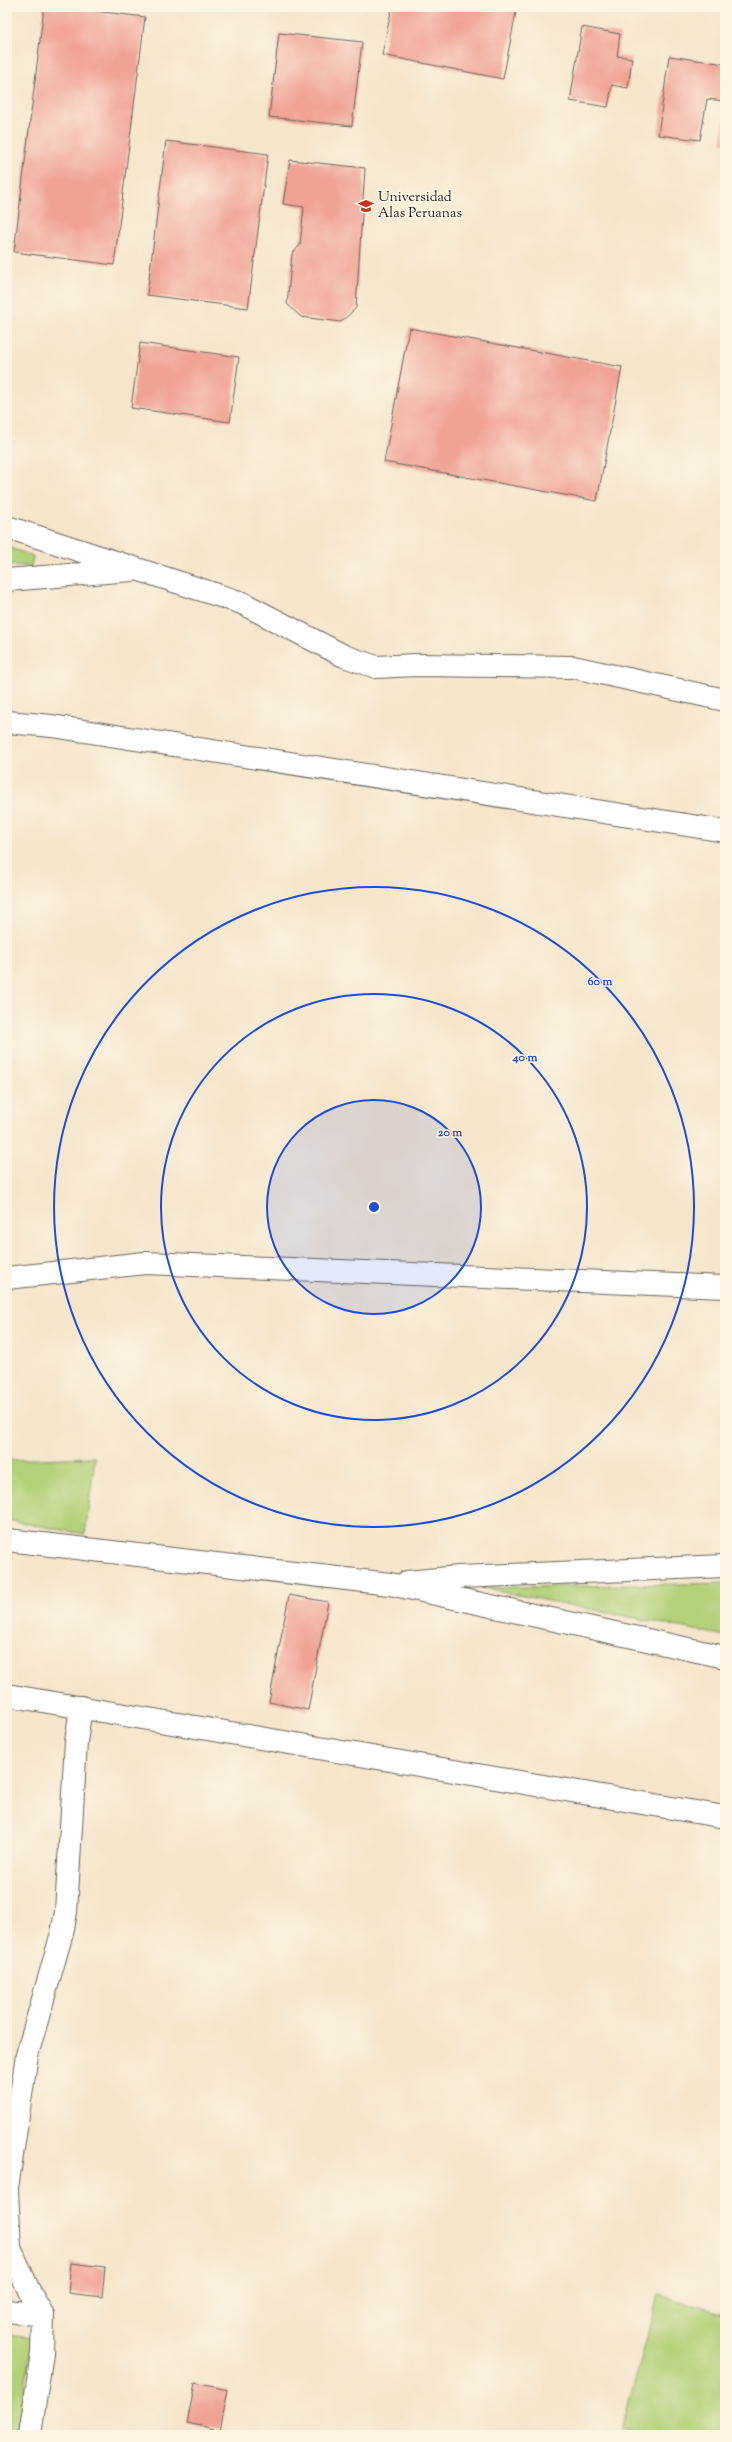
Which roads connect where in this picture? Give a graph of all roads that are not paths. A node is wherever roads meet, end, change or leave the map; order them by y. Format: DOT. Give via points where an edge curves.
graph roads {
  1 [pos="7,527"];
  2 [pos="136,569"];
  3 [pos="7,580"];
  4 [pos="725,700"];
  5 [pos="7,722"];
  6 [pos="725,831"];
  7 [pos="7,1278"];
  8 [pos="725,1287"];
  9 [pos="7,1540"];
  10 [pos="725,1566"];
  11 [pos="390,1584"];
  12 [pos="725,1657"];
  13 [pos="7,1695"];
  14 [pos="81,1708"];
  15 [pos="725,1818"];
  16 [pos="15,2084"];
  17 [pos="7,2189"];
  18 [pos="7,2310"];
  19 [pos="43,2316"];
  20 [pos="30,2435"];
  1 -- 2 [label="street"];
  2 -- 3 [label="street"];
  2 -- 4 [label="street" via="242,603 344,656 376,667 573,667"];
  5 -- 6 [label="street" via="52,726"];
  7 -- 8 [label="street" via="145,1263"];
  9 -- 11 [label="street"];
  10 -- 11 [label="street" via="459,1576"];
  11 -- 12 [label="street"];
  13 -- 14 [label="street"];
  14 -- 15 [label="street"];
  14 -- 16 [label="street" via="76,1742 64,1919 28,2055"];
  16 -- 17 [label="street"];
  17 -- 19 [label="street" via="10,2248"];
  18 -- 19 [label="street"];
  19 -- 20 [label="street" via="42,2353"];
}
